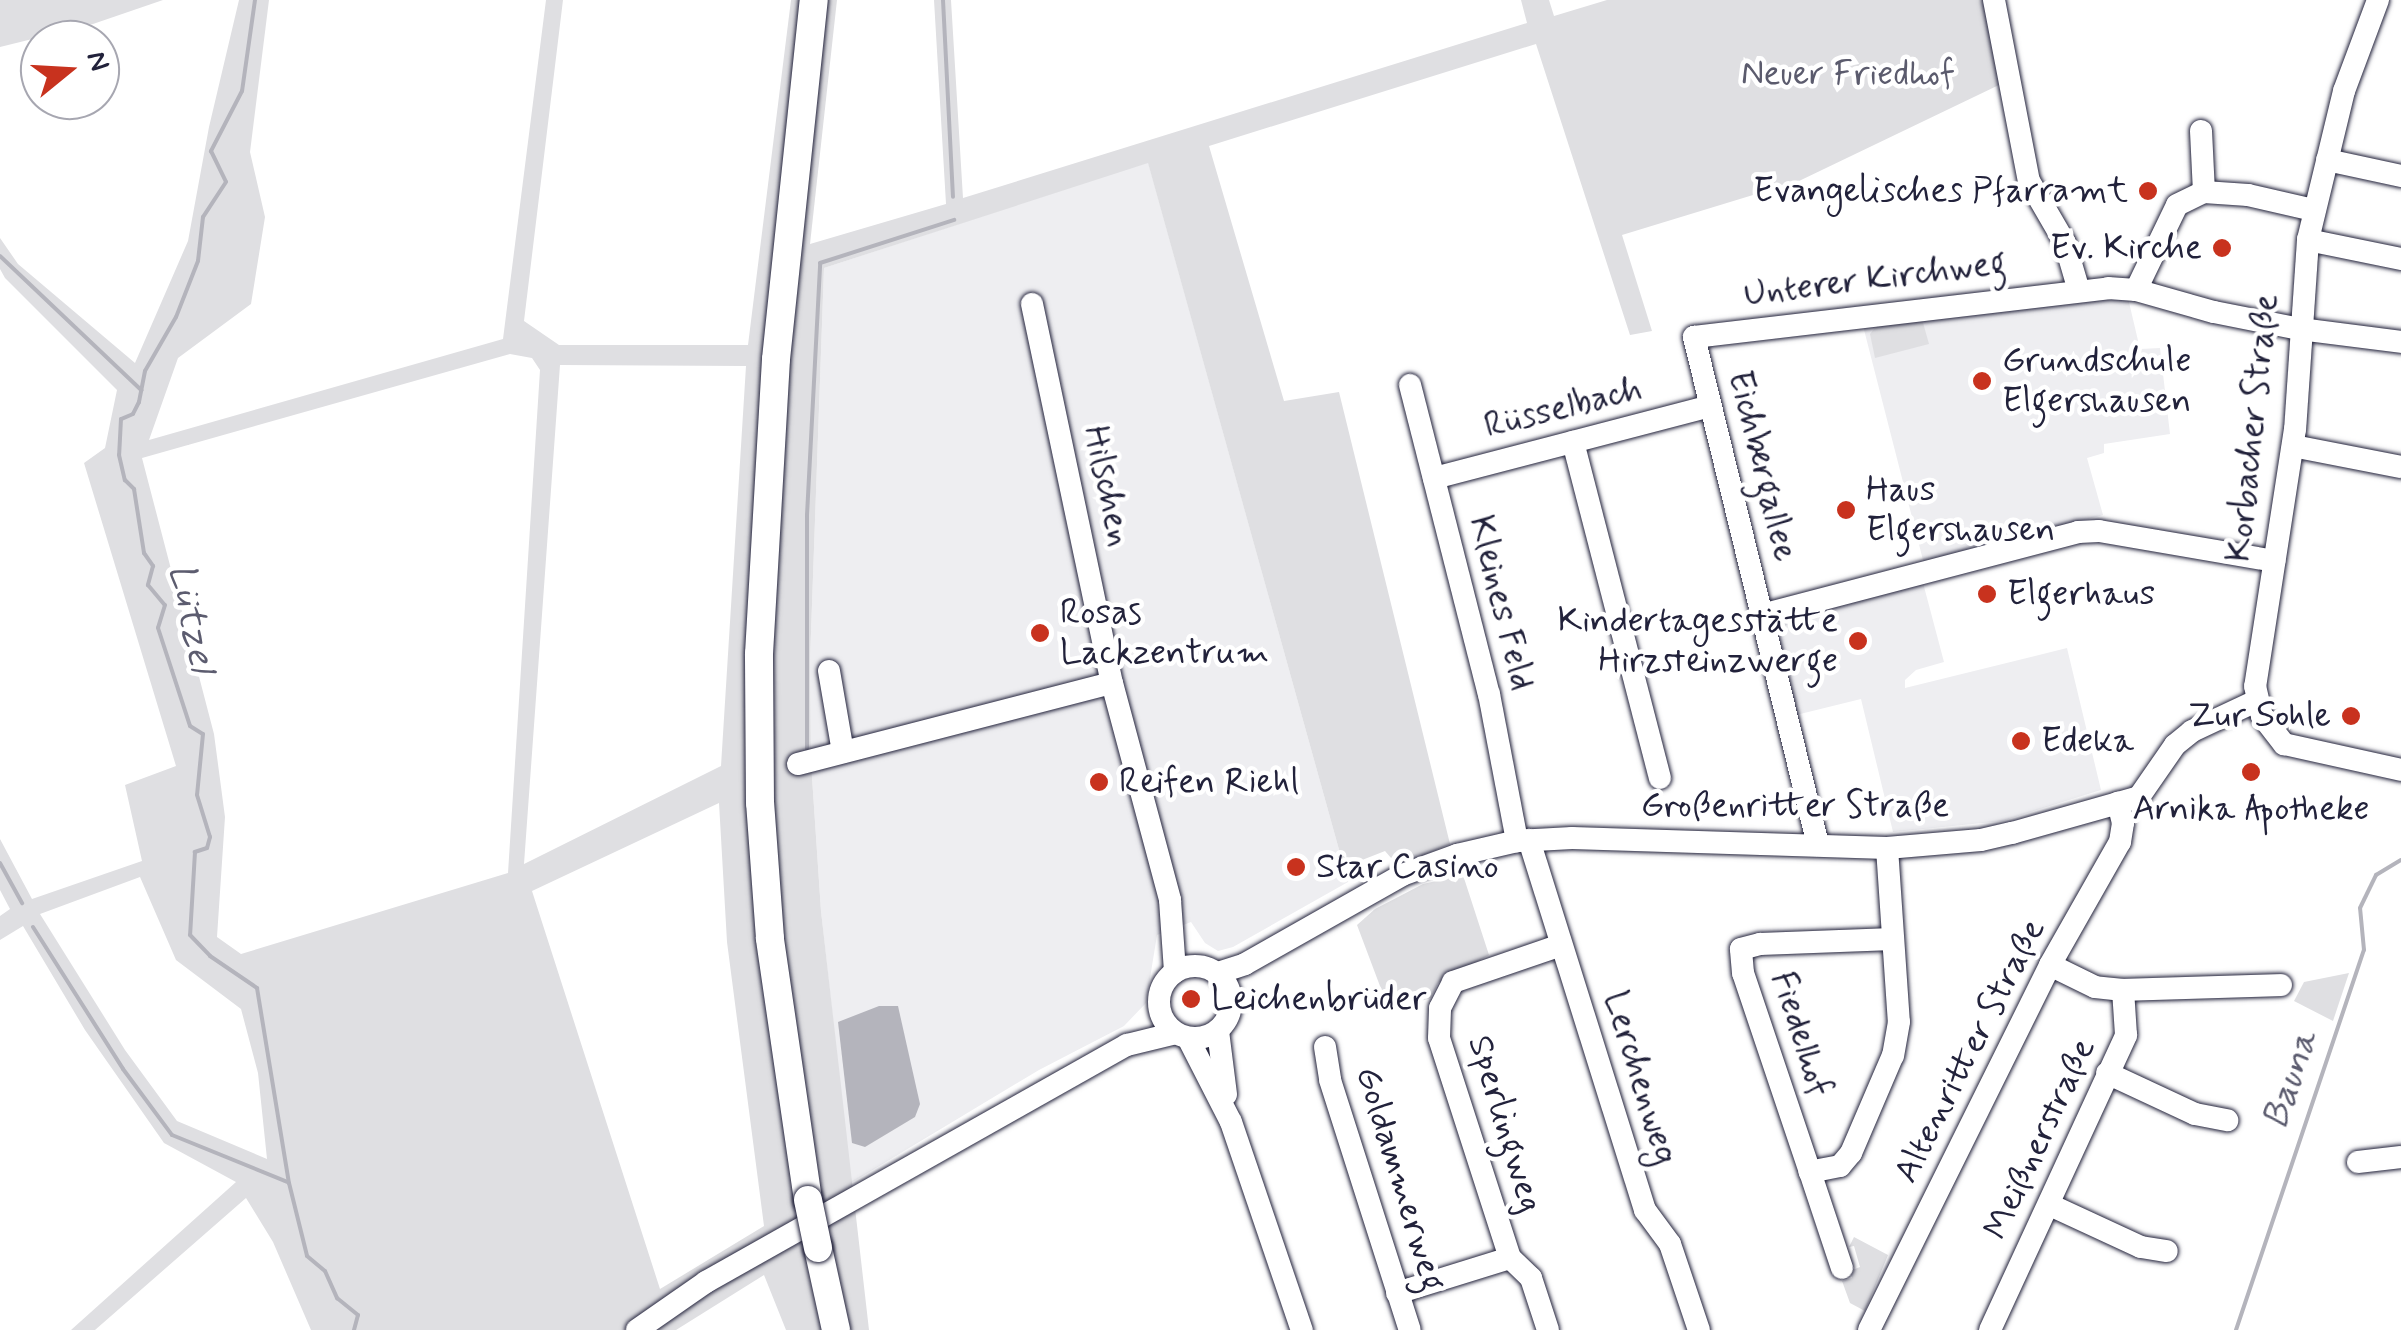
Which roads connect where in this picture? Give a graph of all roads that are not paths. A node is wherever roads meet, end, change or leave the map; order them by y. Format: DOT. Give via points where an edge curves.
graph roads {
  1 [pos="814,0"];
  2 [pos="1994,0"];
  3 [pos="2378,0"];
  4 [pos="2201,131"];
  5 [pos="2327,160"];
  6 [pos="2401,176"];
  7 [pos="2204,192"];
  8 [pos="2314,210"];
  9 [pos="2308,240"];
  10 [pos="2401,259"];
  11 [pos="2079,290"];
  12 [pos="2136,290"];
  13 [pos="1032,304"];
  14 [pos="2300,329"];
  15 [pos="1694,337"];
  16 [pos="2401,342"];
  17 [pos="1410,385"];
  18 [pos="1710,406"];
  19 [pos="1573,442"];
  20 [pos="2293,446"];
  21 [pos="2401,467"];
  22 [pos="1434,478"];
  23 [pos="2274,560"];
  24 [pos="1762,615"];
  25 [pos="829,671"];
  26 [pos="1112,683"];
  27 [pos="2256,702"];
  28 [pos="844,752"];
  29 [pos="798,764"];
  30 [pos="2401,770"];
  31 [pos="1660,778"];
  32 [pos="2129,800"];
  33 [pos="1523,840"];
  34 [pos="1818,845"];
  35 [pos="1888,848"];
  36 [pos="1360,899"];
  37 [pos="1173,912"];
  38 [pos="1893,939"];
  39 [pos="1560,945"];
  40 [pos="2050,966"];
  41 [pos="1209,970"];
  42 [pos="1175,972"];
  43 [pos="2280,985"];
  44 [pos="2124,990"];
  45 [pos="1232,1001"];
  46 [pos="1159,1009"];
  47 [pos="1218,1031"];
  48 [pos="1182,1036"];
  49 [pos="1127,1046"];
  50 [pos="1325,1047"];
  51 [pos="2108,1073"];
  52 [pos="2227,1120"];
  53 [pos="1231,1122"];
  54 [pos="2401,1156"];
  55 [pos="2358,1162"];
  56 [pos="1810,1172"];
  57 [pos="2050,1205"];
  58 [pos="2167,1251"];
  59 [pos="1510,1258"];
  60 [pos="1842,1268"];
  61 [pos="1398,1293"];
  62 [pos="637,1330"];
  63 [pos="836,1330"];
  64 [pos="1302,1330"];
  65 [pos="1410,1330"];
  66 [pos="1548,1330"];
  67 [pos="1700,1330"];
  68 [pos="1869,1330"];
  69 [pos="1990,1330"];
  1 -- 63 [label="main road, bridge" via="776,358 759,654 760,803 770,938 808,1200"];
  2 -- 11 [label="street" via="2029,181 2070,253"];
  3 -- 5 [label="street, Korbacher Straße"];
  4 -- 7 [label="street"];
  5 -- 6 [label="street"];
  5 -- 8 [label="street, Korbacher Straße"];
  7 -- 8 [label="street"];
  7 -- 12 [label="street" via="2177,205"];
  8 -- 9 [label="street, Korbacher Straße"];
  9 -- 10 [label="street"];
  9 -- 14 [label="street, Korbacher Straße"];
  11 -- 12 [label="street, Unterer Kirchweg"];
  11 -- 15 [label="street, Unterer Kirchweg"];
  12 -- 14 [label="street, Unterer Kirchweg"];
  13 -- 26 [label="street, Hilschen"];
  14 -- 16 [label="street, Unterer Kirchweg"];
  14 -- 20 [label="street, Korbacher Straße"];
  15 -- 18 [label="street, Eichbergallee"];
  17 -- 22 [label="street, Kleines Feld"];
  18 -- 19 [label="street, Rüsselbach"];
  18 -- 24 [label="street, Eichbergallee"];
  19 -- 22 [label="street, Rüsselbach"];
  19 -- 31 [label="street"];
  20 -- 21 [label="street"];
  20 -- 23 [label="street, Korbacher Straße"];
  22 -- 33 [label="street, Kleines Feld"];
  23 -- 24 [label="street" via="2099,530"];
  23 -- 27 [label="street, Korbacher Straße"];
  24 -- 34 [label="street, Eichbergallee"];
  25 -- 28 [label="street"];
  26 -- 28 [label="street"];
  26 -- 37 [label="street, Hilschen"];
  27 -- 30 [label="street" via="2284,744"];
  27 -- 32 [label="street" via="2175,744"];
  28 -- 29 [label="street"];
  32 -- 35 [label="street, Großenritter Straße" via="1981,840"];
  32 -- 40 [label="street, Altenritter Straße" via="2120,842"];
  33 -- 34 [label="street, Großenritter Straße"];
  33 -- 36 [label="street, Großenritter Straße" via="1456,854"];
  33 -- 39 [label="street, Lerchenweg"];
  34 -- 35 [label="street, Großenritter Straße"];
  35 -- 38 [label="street, Fiedelhof"];
  36 -- 41 [label="street, Großenritter Straße" via="1244,964"];
  36 -- 45 [label="street, Großenritter Straße" via="1248,978"];
  37 -- 41 [label="street, Hilschen"];
  37 -- 42 [label="street, Hilschen"];
  38 -- 56 [label="street, Fiedelhof" via="1900,1022 1893,1055 1851,1153 1840,1166"];
  38 -- 56 [label="street, Fiedelhof" via="1740,949"];
  39 -- 59 [label="street, Sperlingweg" via="1453,982 1440,1008 1440,1038"];
  39 -- 67 [label="street, Lerchenweg" via="1644,1210 1670,1244"];
  40 -- 44 [label="street, Meißnerstraße" via="2094,988"];
  40 -- 68 [label="street, Altenritter Straße"];
  41 -- 42 [label="street"];
  41 -- 45 [label="street"];
  42 -- 46 [label="street" via="1162,988"];
  43 -- 44 [label="street"];
  44 -- 51 [label="street, Meißnerstraße" via="2126,1035"];
  45 -- 47 [label="street"];
  46 -- 48 [label="street"];
  46 -- 49 [label="street"];
  47 -- 48 [label="street"];
  47 -- 53 [label="street"];
  48 -- 49 [label="street"];
  48 -- 53 [label="street"];
  49 -- 62 [label="street" via="706,1282"];
  50 -- 61 [label="street, Goldammerweg"];
  51 -- 52 [label="street" via="2196,1114"];
  51 -- 57 [label="street, Meißnerstraße"];
  53 -- 64 [label="street"];
  54 -- 55 [label="street"];
  56 -- 60 [label="street, Fiedelhof"];
  57 -- 58 [label="street" via="2142,1247"];
  57 -- 69 [label="street, Meißnerstraße"];
  59 -- 61 [label="street"];
  59 -- 66 [label="street, Sperlingweg" via="1532,1278"];
  61 -- 65 [label="street, Goldammerweg"];
}
